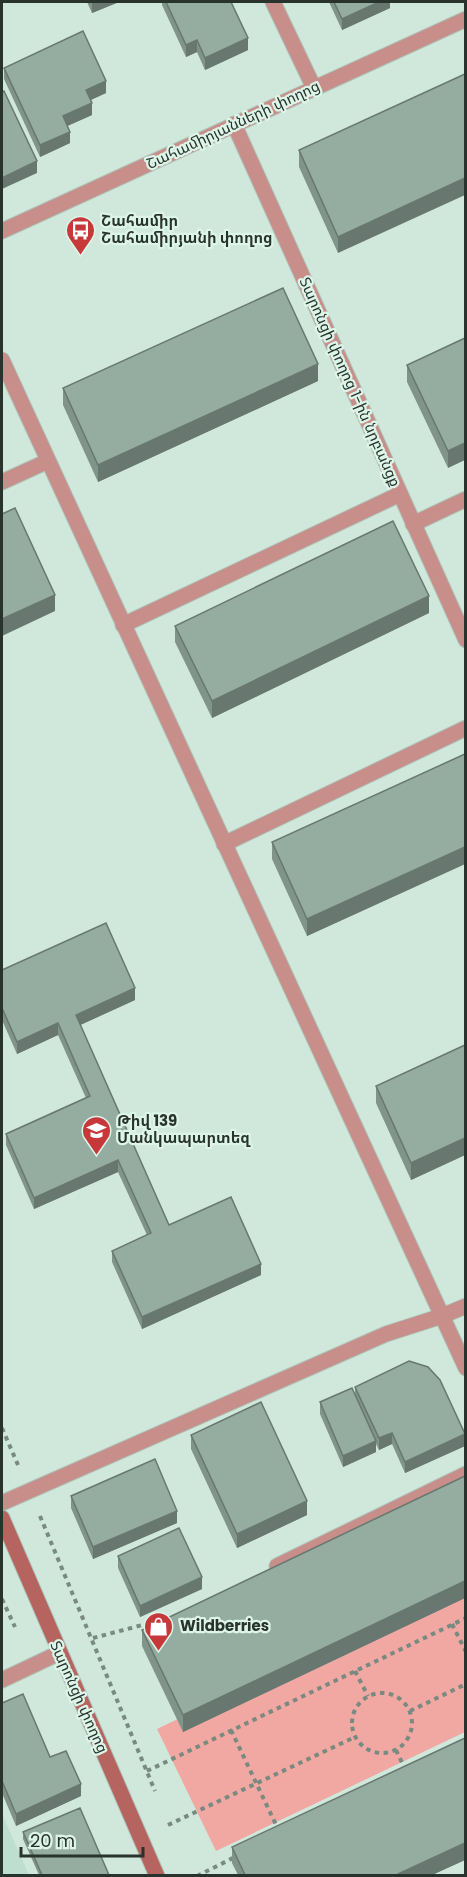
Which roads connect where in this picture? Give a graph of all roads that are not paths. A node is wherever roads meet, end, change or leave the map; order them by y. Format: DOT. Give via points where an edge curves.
graph roads {
  1 [pos="273,2"];
  2 [pos="465,19"];
  3 [pos="314,88"];
  4 [pos="234,124"];
  5 [pos="2,231"];
  6 [pos="2,360"];
  7 [pos="48,460"];
  8 [pos="2,482"];
  9 [pos="400,494"];
  10 [pos="465,499"];
  11 [pos="413,524"];
  12 [pos="123,625"];
  13 [pos="465,640"];
  14 [pos="465,728"];
  15 [pos="224,844"];
  16 [pos="465,1306"];
  17 [pos="442,1316"];
  18 [pos="465,1368"];
  19 [pos="465,1474"];
  20 [pos="2,1503"];
  21 [pos="2,1518"];
  22 [pos="266,1571"];
  23 [pos="59,1653"];
  24 [pos="2,1680"];
  25 [pos="158,1875"];
  1 -- 3 [label="street"];
  2 -- 3 [label="street, Շահամիրյանների փողոց"];
  3 -- 4 [label="street, Շահամիրյանների փողոց"];
  4 -- 5 [label="street, Շահամիրյանների փողոց"];
  4 -- 9 [label="street, Տարոնցի փողոց 1-ին նրբանցք"];
  6 -- 7 [label="street"];
  7 -- 8 [label="street"];
  7 -- 12 [label="street"];
  9 -- 11 [label="street, Տարոնցի փողոց 1-ին նրբանցք"];
  9 -- 12 [label="street"];
  10 -- 11 [label="street"];
  11 -- 13 [label="street, Տարոնցի փողոց 1-ին նրբանցք"];
  12 -- 15 [label="street"];
  14 -- 15 [label="street"];
  15 -- 17 [label="street"];
  16 -- 17 [label="street"];
  17 -- 18 [label="street"];
  17 -- 20 [label="street" via="386,1334"];
  19 -- 22 [label="street"];
  21 -- 23 [label="street, Տարոնցի փողոց"];
  23 -- 24 [label="street"];
  23 -- 25 [label="street, Տարոնցի փողոց"];
}
